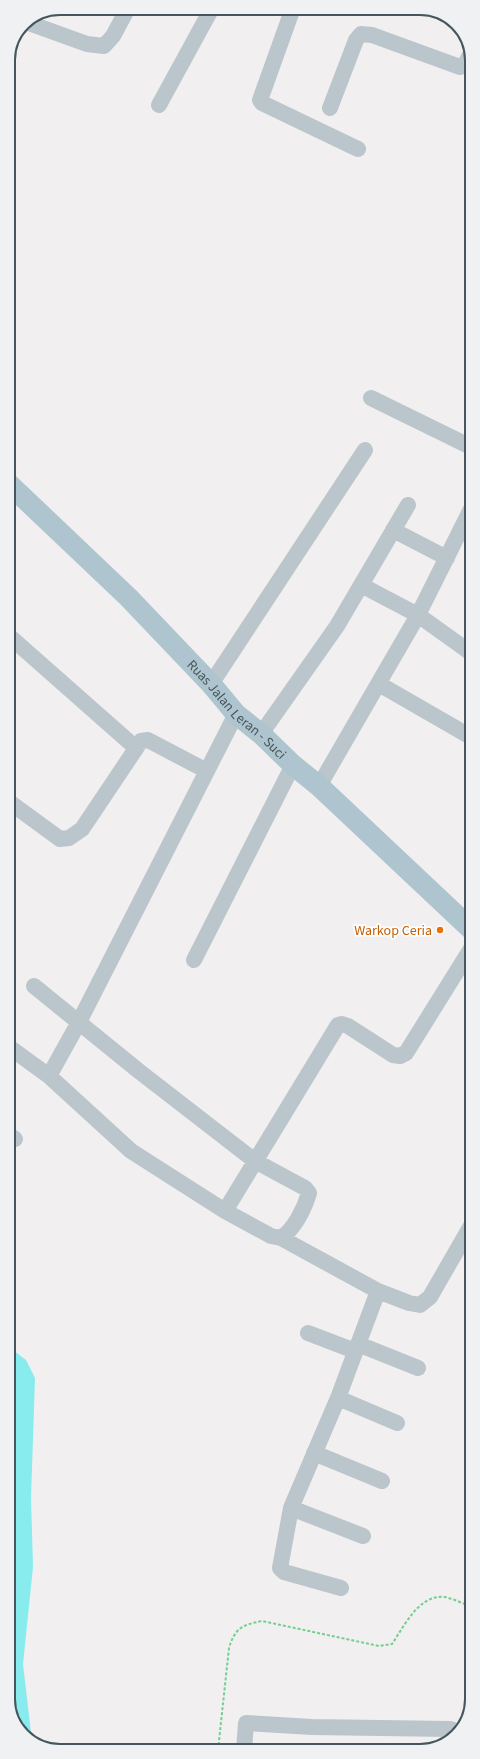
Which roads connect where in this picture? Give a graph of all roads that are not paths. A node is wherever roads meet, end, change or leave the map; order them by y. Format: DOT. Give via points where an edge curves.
graph roads {
  1 [pos="124,15"];
  2 [pos="208,15"];
  3 [pos="290,15"];
  4 [pos="33,25"];
  5 [pos="465,64"];
  6 [pos="159,105"];
  7 [pos="330,108"];
  8 [pos="358,149"];
  9 [pos="371,398"];
  10 [pos="465,444"];
  11 [pos="365,450"];
  12 [pos="15,490"];
  13 [pos="408,505"];
  14 [pos="465,520"];
  15 [pos="393,530"];
  16 [pos="447,558"];
  17 [pos="361,585"];
  18 [pos="418,615"];
  19 [pos="15,641"];
  20 [pos="465,650"];
  21 [pos="211,684"];
  22 [pos="379,684"];
  23 [pos="236,714"];
  24 [pos="261,734"];
  25 [pos="465,734"];
  26 [pos="136,748"];
  27 [pos="293,765"];
  28 [pos="206,771"];
  29 [pos="319,786"];
  30 [pos="15,805"];
  31 [pos="465,923"];
  32 [pos="465,958"];
  33 [pos="194,960"];
  34 [pos="34,986"];
  35 [pos="79,1022"];
  36 [pos="15,1051"];
  37 [pos="49,1076"];
  38 [pos="255,1161"];
  39 [pos="225,1211"];
  40 [pos="465,1236"];
  41 [pos="281,1238"];
  42 [pos="378,1291"];
  43 [pos="308,1333"];
  44 [pos="357,1348"];
  45 [pos="418,1368"];
  46 [pos="338,1398"];
  47 [pos="397,1423"];
  48 [pos="314,1453"];
  49 [pos="382,1481"];
  50 [pos="291,1508"];
  51 [pos="362,1536"];
  52 [pos="341,1588"];
  53 [pos="453,1730"];
  54 [pos="244,1744"];
  1 -- 4 [label="street" via="113,36 104,46 86,44"];
  2 -- 6 [label="street"];
  3 -- 8 [label="street" via="260,100"];
  5 -- 7 [label="street" via="460,67 372,35 361,34 356,40"];
  9 -- 10 [label="street"];
  11 -- 21 [label="street"];
  12 -- 21 [label="main road, Ruas Jalan Leran - Suci" via="129,598"];
  13 -- 15 [label="street"];
  14 -- 16 [label="street"];
  15 -- 16 [label="street"];
  15 -- 17 [label="street"];
  16 -- 18 [label="street"];
  17 -- 18 [label="street"];
  17 -- 24 [label="street" via="337,626"];
  18 -- 20 [label="street"];
  18 -- 22 [label="street"];
  19 -- 26 [label="street"];
  21 -- 23 [label="main road, Ruas Jalan Leran - Suci"];
  22 -- 25 [label="street"];
  22 -- 29 [label="street"];
  23 -- 24 [label="main road, Ruas Jalan Leran - Suci"];
  23 -- 28 [label="street"];
  24 -- 27 [label="main road, Ruas Jalan Leran - Suci"];
  26 -- 28 [label="street" via="141,741 148,740"];
  26 -- 30 [label="street" via="82,829 69,838 60,839"];
  27 -- 29 [label="main road, Ruas Jalan Leran - Suci"];
  27 -- 33 [label="street"];
  28 -- 35 [label="street"];
  29 -- 31 [label="main road, Ruas Jalan Leran - Suci"];
  32 -- 38 [label="street" via="406,1053 400,1056 393,1055 348,1026 338,1025"];
  34 -- 35 [label="street"];
  35 -- 37 [label="street"];
  35 -- 38 [label="street"];
  36 -- 37 [label="street"];
  37 -- 39 [label="street" via="131,1151"];
  38 -- 39 [label="street"];
  38 -- 41 [label="street" via="305,1188 309,1193 301,1213 288,1233"];
  39 -- 41 [label="street" via="272,1236"];
  40 -- 42 [label="street" via="424,1303 415,1305"];
  41 -- 42 [label="street"];
  42 -- 44 [label="street"];
  43 -- 44 [label="street"];
  44 -- 45 [label="street"];
  44 -- 46 [label="street"];
  46 -- 47 [label="street"];
  46 -- 48 [label="street"];
  48 -- 49 [label="street"];
  48 -- 50 [label="street"];
  50 -- 51 [label="street"];
  50 -- 52 [label="street" via="281,1570"];
  53 -- 54 [label="street" via="246,1723"];
}
